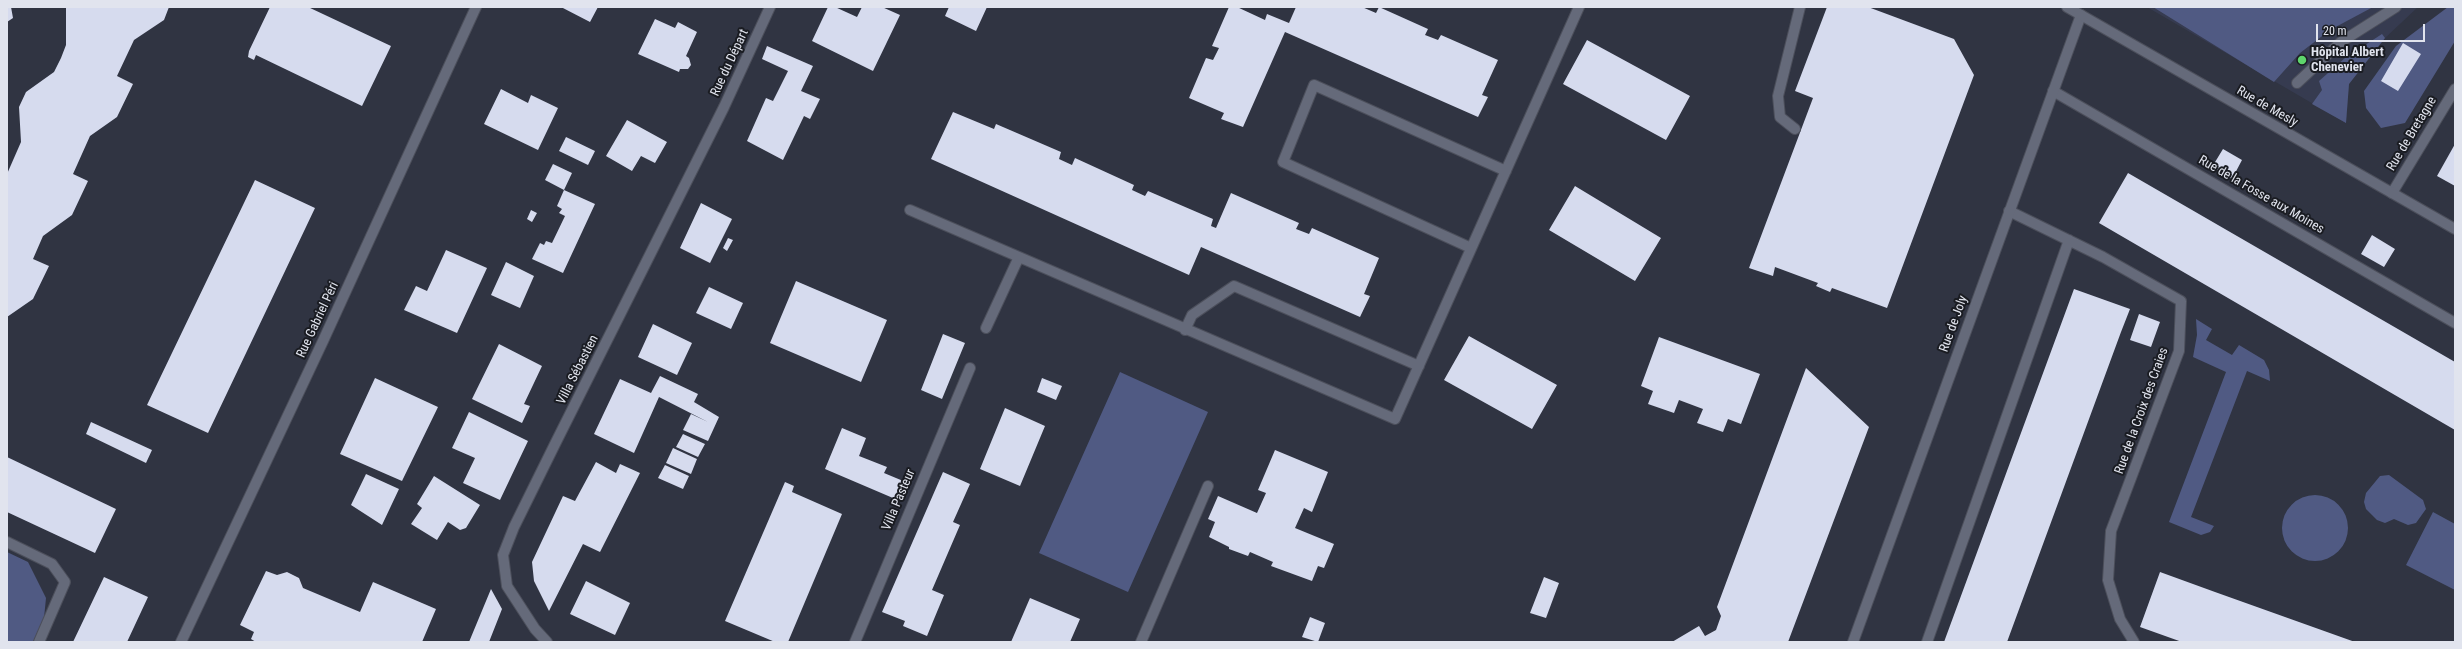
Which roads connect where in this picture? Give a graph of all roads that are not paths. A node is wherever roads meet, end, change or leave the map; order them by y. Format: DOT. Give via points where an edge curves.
graph roads {
  1 [pos="770,7"];
  2 [pos="1579,7"];
  3 [pos="1800,7"];
  4 [pos="2067,7"];
  5 [pos="2396,7"];
  6 [pos="471,9"];
  7 [pos="2081,15"];
  8 [pos="2297,83"];
  9 [pos="2455,89"];
  10 [pos="2053,91"];
  11 [pos="724,107"];
  12 [pos="1795,129"];
  13 [pos="1506,171"];
  14 [pos="2392,193"];
  15 [pos="910,210"];
  16 [pos="2010,211"];
  17 [pos="2455,229"];
  18 [pos="2069,240"];
  19 [pos="1471,248"];
  20 [pos="1018,258"];
  21 [pos="2455,323"];
  22 [pos="986,328"];
  23 [pos="1185,330"];
  24 [pos="1419,366"];
  25 [pos="970,368"];
  26 [pos="1208,486"];
  27 [pos="7,542"];
  28 [pos="39,642"];
  29 [pos="181,642"];
  30 [pos="547,642"];
  31 [pos="856,642"];
  32 [pos="1141,642"];
  33 [pos="1853,642"];
  34 [pos="1927,642"];
  35 [pos="2134,642"];
  1 -- 11 [label="street, Rue du Départ"];
  2 -- 13 [label="street"];
  3 -- 12 [label="street" via="1778,96 1780,116"];
  4 -- 7 [label="street, Rue de Mesly"];
  5 -- 8 [label="street" via="2341,42"];
  6 -- 29 [label="street, Rue Gabriel Péri" via="323,340"];
  7 -- 10 [label="street, Rue de Joly"];
  7 -- 14 [label="street, Rue de Mesly"];
  9 -- 14 [label="street, Rue de Bretagne"];
  10 -- 16 [label="street, Rue de Joly"];
  10 -- 21 [label="street, Rue de la Fosse aux Moines"];
  11 -- 30 [label="street, Villa Sébastien" via="521,513 503,555 507,586 535,629"];
  13 -- 19 [label="street"];
  13 -- 19 [label="street" via="1314,85 1283,162"];
  14 -- 17 [label="street, Rue de Mesly"];
  15 -- 20 [label="street"];
  16 -- 18 [label="street, Rue de la Croix des Craies"];
  16 -- 33 [label="street, Rue de Joly"];
  18 -- 34 [label="street"];
  18 -- 35 [label="street, Rue de la Croix des Craies" via="2181,301 2179,351 2111,531 2108,580 2120,619"];
  19 -- 24 [label="street"];
  20 -- 22 [label="street"];
  20 -- 23 [label="street"];
  23 -- 24 [label="street" via="1192,315 1234,286"];
  23 -- 24 [label="street" via="1395,419"];
  25 -- 31 [label="street, Villa Pasteur"];
  26 -- 32 [label="street"];
  27 -- 28 [label="street" via="52,564 65,582"];
}
